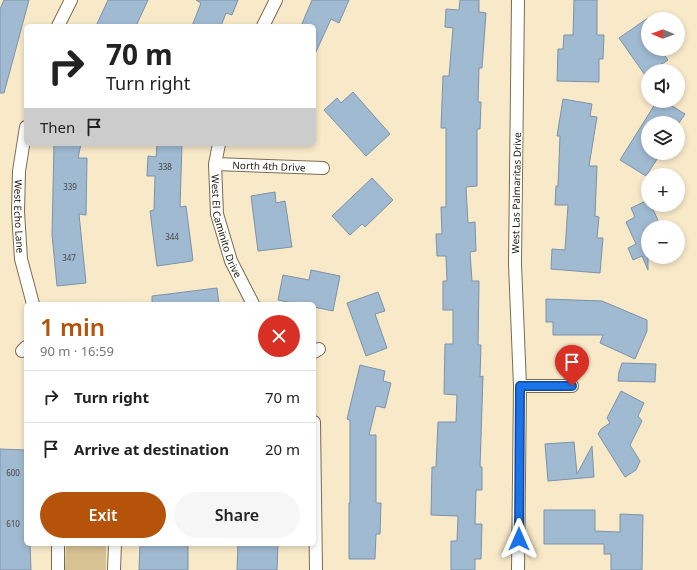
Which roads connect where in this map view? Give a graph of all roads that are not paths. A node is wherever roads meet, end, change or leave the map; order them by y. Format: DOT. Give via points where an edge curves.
graph roads {
  1 [pos="71,0"];
  2 [pos="276,0"];
  3 [pos="518,0"];
  4 [pos="59,24"];
  5 [pos="264,24"];
  6 [pos="24,140"];
  7 [pos="219,146"];
  8 [pos="215,164"];
  9 [pos="323,168"];
  10 [pos="32,302"];
  11 [pos="252,302"];
  12 [pos="520,386"];
  13 [pos="572,386"];
  14 [pos="58,546"];
  15 [pos="114,546"];
  16 [pos="316,546"];
  17 [pos="58,570"];
  18 [pos="114,570"];
  19 [pos="316,570"];
  20 [pos="518,570"];
  1 -- 4 [label="street"];
  2 -- 5 [label="street"];
  3 -- 12 [label="street, West Las Palmaritas Drive" via="515,264"];
  6 -- 10 [label="street, West Echo Lane" via="19,171 18,212 21,260"];
  7 -- 8 [label="street, West El Caminito Drive"];
  8 -- 9 [label="street, North 4th Drive"];
  8 -- 11 [label="street, West El Caminito Drive" via="217,214 231,261"];
  12 -- 13 [label="street"];
  12 -- 20 [label="street, West Las Palmaritas Drive"];
  14 -- 17 [label="street"];
  15 -- 18 [label="street"];
  16 -- 19 [label="street"];
}
